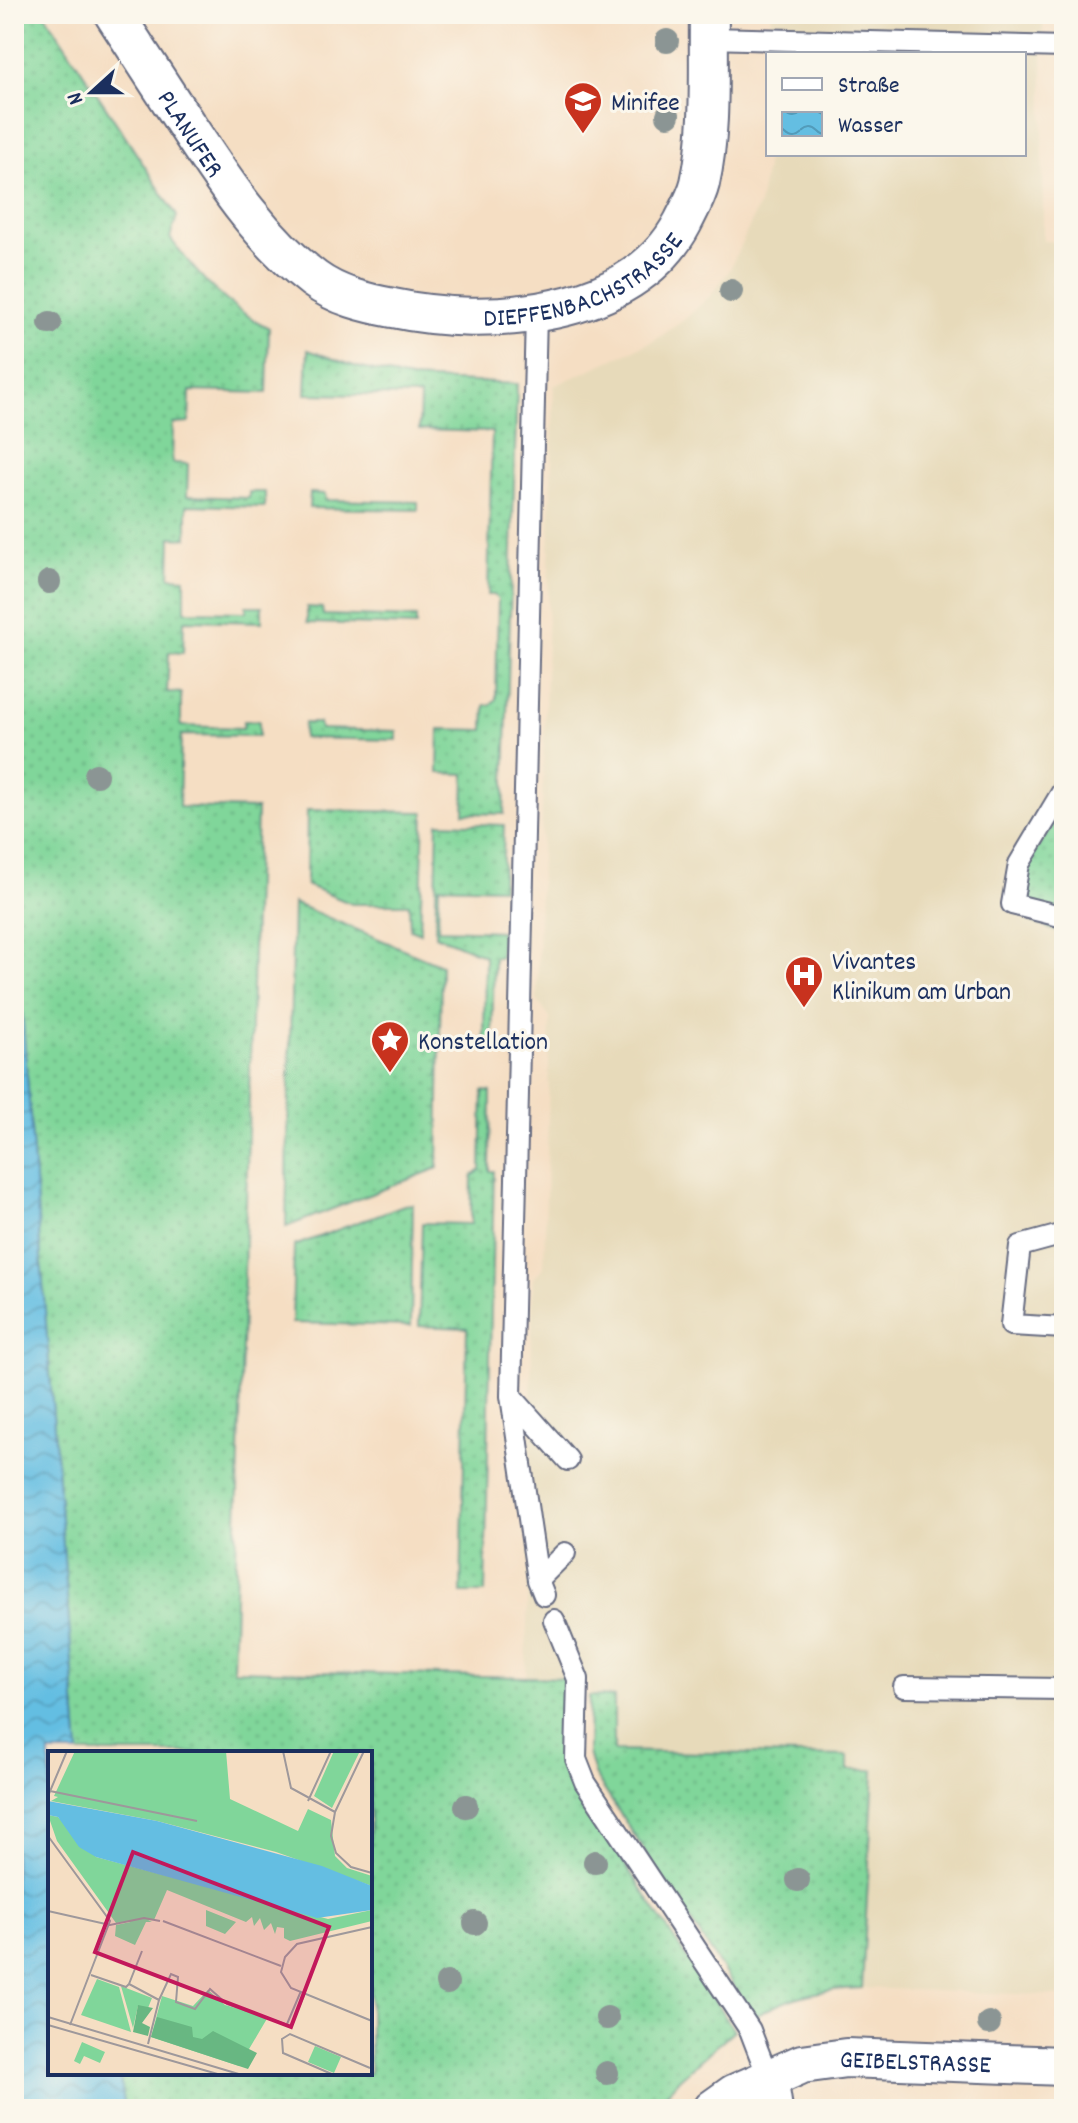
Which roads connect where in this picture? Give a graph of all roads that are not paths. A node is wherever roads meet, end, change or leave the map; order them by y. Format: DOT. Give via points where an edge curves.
graph roads {
  1 [pos="114,14"];
  2 [pos="709,26"];
  3 [pos="1064,47"];
  4 [pos="276,245"];
  5 [pos="536,313"];
  6 [pos="1064,789"];
  7 [pos="1064,917"];
  8 [pos="1064,1234"];
  9 [pos="1064,1328"];
  10 [pos="511,1396"];
  11 [pos="568,1460"];
  12 [pos="565,1553"];
  13 [pos="554,1620"];
  14 [pos="904,1687"];
  15 [pos="1064,1689"];
  16 [pos="1064,2066"];
  17 [pos="771,2093"];
  18 [pos="713,2109"];
  1 -- 4 [label="street, PLANUFER" via="240,206"];
  2 -- 3 [label="lane"];
  2 -- 5 [label="street, DIEFFENBACHSTRASSE" via="706,142 699,187 681,226 627,281"];
  4 -- 5 [label="street, DIEFFENBACHSTRASSE" via="316,281 370,303 437,316"];
  5 -- 10 [label="lane"];
  6 -- 7 [label="lane" via="1019,864 1012,904"];
  8 -- 9 [label="lane" via="1020,1246 1011,1325"];
  10 -- 11 [label="lane"];
  10 -- 12 [label="lane" via="541,1587"];
  13 -- 17 [label="lane" via="578,1679 576,1759 585,1782 750,2030"];
  14 -- 15 [label="lane"];
  16 -- 17 [label="street, GEIBELSTRASSE" via="846,2058 802,2064"];
  17 -- 18 [label="street, GEIBELSTRASSE" via="734,2094"];
}
